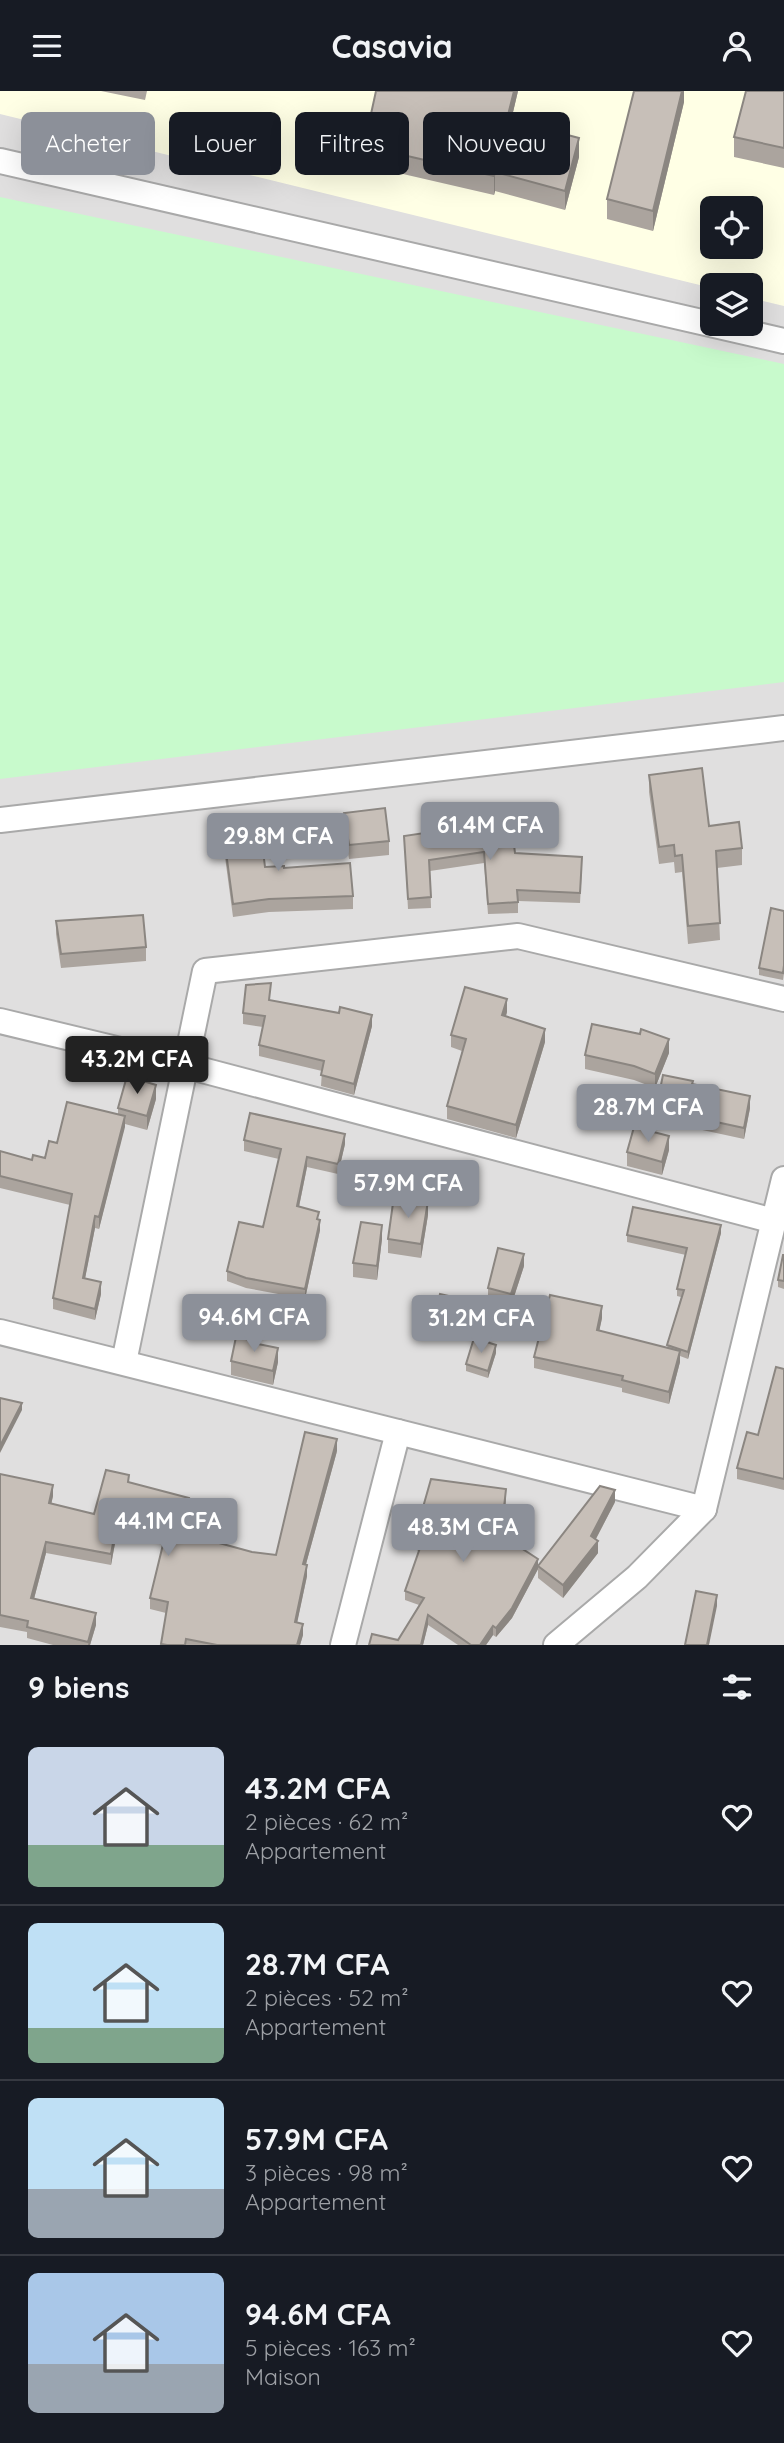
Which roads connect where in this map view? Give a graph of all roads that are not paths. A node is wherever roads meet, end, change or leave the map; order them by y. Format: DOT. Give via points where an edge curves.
graph roads {
  1 [pos="0,161"];
  2 [pos="784,341"];
  3 [pos="784,728"];
  4 [pos="0,820"];
  5 [pos="784,999"];
  6 [pos="0,1021"];
  7 [pos="187,1066"];
  8 [pos="784,1179"];
  9 [pos="774,1221"];
  10 [pos="0,1332"];
  11 [pos="124,1362"];
  12 [pos="398,1431"];
  13 [pos="704,1509"];
  14 [pos="344,1645"];
  15 [pos="556,1645"];
  1 -- 2 [label="street"];
  3 -- 4 [label="street"];
  5 -- 7 [label="street" via="518,936 205,971"];
  6 -- 7 [label="street"];
  7 -- 9 [label="street"];
  7 -- 11 [label="street"];
  8 -- 9 [label="street"];
  9 -- 13 [label="street"];
  10 -- 11 [label="street"];
  11 -- 12 [label="street"];
  12 -- 13 [label="street"];
  12 -- 14 [label="street"];
  13 -- 15 [label="street" via="637,1577"];
}
